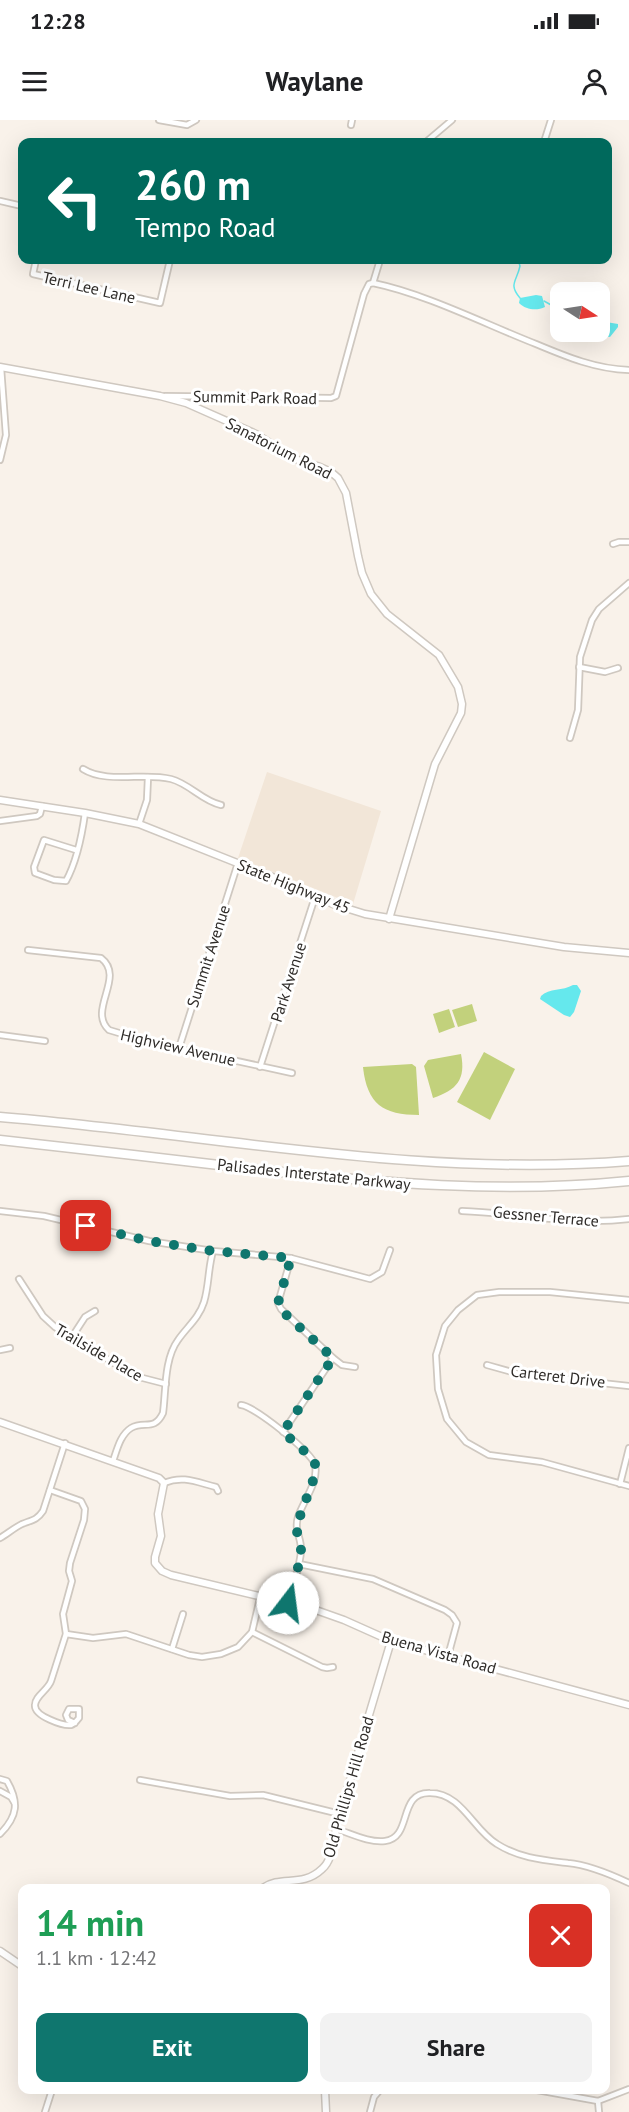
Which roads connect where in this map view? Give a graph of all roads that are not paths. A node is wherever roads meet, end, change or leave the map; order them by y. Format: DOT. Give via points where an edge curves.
graph roads {
  1 [pos="159,120"];
  2 [pos="196,120"];
  3 [pos="452,120"];
  4 [pos="551,120"];
  5 [pos="166,121"];
  6 [pos="434,137"];
  7 [pos="545,138"];
  8 [pos="0,201"];
  9 [pos="18,205"];
  10 [pos="35,264"];
  11 [pos="169,264"];
  12 [pos="379,264"];
  13 [pos="372,283"];
  14 [pos="1,367"];
  15 [pos="629,370"];
  16 [pos="160,396"];
  17 [pos="0,460"];
  18 [pos="629,542"];
  19 [pos="613,544"];
  20 [pos="629,583"];
  21 [pos="579,667"];
  22 [pos="618,669"];
  23 [pos="570,738"];
  24 [pos="83,769"];
  25 [pos="148,777"];
  26 [pos="0,800"];
  27 [pos="221,805"];
  28 [pos="42,806"];
  29 [pos="85,813"];
  30 [pos="0,821"];
  31 [pos="139,824"];
  32 [pos="76,850"];
  33 [pos="238,863"];
  34 [pos="315,897"];
  35 [pos="389,920"];
  36 [pos="28,950"];
  37 [pos="629,953"];
  38 [pos="0,1035"];
  39 [pos="45,1041"];
  40 [pos="179,1048"];
  41 [pos="260,1066"];
  42 [pos="292,1074"];
  43 [pos="0,1118"];
  44 [pos="0,1140"];
  45 [pos="629,1161"];
  46 [pos="629,1181"];
  47 [pos="0,1211"];
  48 [pos="462,1211"];
  49 [pos="629,1219"];
  50 [pos="390,1250"];
  51 [pos="213,1251"];
  52 [pos="291,1258"];
  53 [pos="20,1279"];
  54 [pos="629,1300"];
  55 [pos="94,1311"];
  56 [pos="72,1337"];
  57 [pos="10,1348"];
  58 [pos="0,1350"];
  59 [pos="333,1358"];
  60 [pos="487,1365"];
  61 [pos="355,1368"];
  62 [pos="166,1384"];
  63 [pos="629,1386"];
  64 [pos="241,1405"];
  65 [pos="0,1422"];
  66 [pos="283,1432"];
  67 [pos="65,1443"];
  68 [pos="629,1449"];
  69 [pos="113,1461"];
  70 [pos="164,1483"];
  71 [pos="620,1484"];
  72 [pos="629,1486"];
  73 [pos="50,1490"];
  74 [pos="218,1491"];
  75 [pos="0,1539"];
  76 [pos="299,1564"];
  77 [pos="260,1598"];
  78 [pos="288,1603"];
  79 [pos="183,1614"];
  80 [pos="252,1632"];
  81 [pos="66,1634"];
  82 [pos="391,1641"];
  83 [pos="172,1649"];
  84 [pos="448,1656"];
  85 [pos="333,1666"];
  86 [pos="629,1705"];
  87 [pos="75,1723"];
  88 [pos="0,1779"];
  89 [pos="140,1780"];
  90 [pos="0,1791"];
  91 [pos="16,1804"];
  92 [pos="340,1814"];
  93 [pos="336,1828"];
  94 [pos="0,1834"];
  95 [pos="629,1883"];
  96 [pos="269,1884"];
  97 [pos="0,1951"];
  98 [pos="18,1963"];
  99 [pos="629,2089"];
  100 [pos="51,2094"];
  101 [pos="325,2094"];
  102 [pos="377,2094"];
  103 [pos="559,2094"];
  104 [pos="598,2101"];
  105 [pos="45,2112"];
  106 [pos="326,2112"];
  107 [pos="370,2112"];
  108 [pos="599,2112"];
  1 -- 5 [label="street"];
  2 -- 5 [label="street" via="187,125"];
  3 -- 6 [label="street"];
  4 -- 7 [label="street"];
  8 -- 9 [label="street"];
  10 -- 11 [label="street, Terri Lee Lane" via="33,274 160,303"];
  12 -- 13 [label="street"];
  13 -- 15 [label="street" via="424,299 585,363"];
  13 -- 16 [label="street, Summit Park Road" via="364,294 336,396"];
  14 -- 16 [label="street, Summit Park Road"];
  14 -- 17 [label="street" via="6,435"];
  16 -- 35 [label="street, Sanatorium Road" via="192,405 256,434 295,459 338,478 346,494 358,556 371,594 387,614 439,655 458,687 462,704 459,719 435,764"];
  18 -- 19 [label="street"];
  20 -- 21 [label="street" via="592,620"];
  21 -- 22 [label="street" via="605,672"];
  21 -- 23 [label="street" via="578,710"];
  24 -- 25 [label="street" via="100,776"];
  25 -- 27 [label="street" via="171,779"];
  25 -- 31 [label="street" via="147,800"];
  26 -- 28 [label="street, State Highway 45"];
  28 -- 29 [label="street, State Highway 45"];
  28 -- 30 [label="street" via="36,816"];
  29 -- 31 [label="street, State Highway 45"];
  29 -- 32 [label="street"];
  31 -- 33 [label="street, State Highway 45"];
  32 -- 32 [label="street" via="66,881 35,873 44,840"];
  33 -- 34 [label="street, State Highway 45"];
  33 -- 40 [label="street, Summit Avenue"];
  34 -- 35 [label="street, State Highway 45"];
  34 -- 41 [label="street, Park Avenue"];
  35 -- 37 [label="street, State Highway 45" via="572,949"];
  36 -- 40 [label="street, Highview Avenue" via="101,958 110,968 101,1015 104,1026 115,1033"];
  38 -- 39 [label="street"];
  40 -- 41 [label="street, Highview Avenue"];
  41 -- 42 [label="street, Highview Avenue"];
  43 -- 45 [label="highway, Palisades Interstate Parkway" via="412,1162 522,1166"];
  44 -- 46 [label="highway, Palisades Interstate Parkway" via="420,1185 515,1188"];
  47 -- 51 [label="street" via="44,1216 149,1241"];
  48 -- 49 [label="street, Gessner Terrace" via="584,1221"];
  50 -- 52 [label="street" via="382,1272 370,1279"];
  51 -- 52 [label="street"];
  51 -- 62 [label="street" via="205,1301 177,1341"];
  52 -- 59 [label="street" via="278,1303"];
  53 -- 56 [label="street, Trailside Place" via="43,1316"];
  54 -- 71 [label="street" via="550,1292 477,1295 445,1326 436,1355 438,1389 447,1419 466,1442 489,1455 542,1462"];
  55 -- 56 [label="street"];
  56 -- 62 [label="street, Trailside Place" via="135,1376"];
  57 -- 58 [label="street"];
  59 -- 61 [label="street"];
  59 -- 66 [label="street"];
  60 -- 63 [label="street, Carteret Drive" via="519,1374"];
  62 -- 69 [label="street" via="160,1419 155,1424 129,1429"];
  64 -- 66 [label="street" via="250,1407"];
  65 -- 67 [label="street"];
  66 -- 76 [label="street" via="316,1466 296,1527"];
  67 -- 69 [label="street"];
  67 -- 73 [label="street"];
  68 -- 71 [label="street"];
  69 -- 70 [label="street"];
  70 -- 74 [label="street" via="184,1479 216,1487"];
  70 -- 77 [label="street, Buena Vista Road" via="155,1563 171,1575"];
  71 -- 72 [label="street"];
  73 -- 75 [label="street" via="35,1521"];
  73 -- 81 [label="street" via="81,1501 85,1509 70,1563 72,1581 63,1614"];
  76 -- 78 [label="street"];
  76 -- 84 [label="street" via="373,1579 445,1610 457,1623"];
  77 -- 78 [label="street, Buena Vista Road"];
  77 -- 80 [label="street"];
  78 -- 82 [label="street, Buena Vista Road" via="329,1614"];
  79 -- 83 [label="street"];
  80 -- 83 [label="street" via="238,1647 221,1654 202,1657"];
  80 -- 85 [label="street" via="322,1667"];
  81 -- 83 [label="street" via="93,1638 126,1634"];
  81 -- 87 [label="street" via="49,1688 37,1698 35,1706 42,1717"];
  82 -- 84 [label="street, Buena Vista Road"];
  82 -- 92 [label="street, Old Phillips Hill Road"];
  84 -- 86 [label="street, Buena Vista Road"];
  88 -- 91 [label="street" via="7,1781"];
  89 -- 92 [label="street" via="230,1796 263,1795"];
  90 -- 91 [label="street"];
  91 -- 94 [label="street" via="12,1819"];
  92 -- 93 [label="street, Old Phillips Hill Road"];
  93 -- 95 [label="street" via="377,1841 393,1839 399,1834 412,1799 427,1792 443,1795 458,1803 478,1830 508,1851 583,1866"];
  93 -- 96 [label="street, Old Phillips Hill Road" via="324,1868 304,1880"];
  97 -- 98 [label="street"];
  99 -- 104 [label="street"];
  100 -- 105 [label="street"];
  101 -- 106 [label="street"];
  102 -- 107 [label="street"];
  103 -- 104 [label="street"];
  104 -- 108 [label="street"];
}
